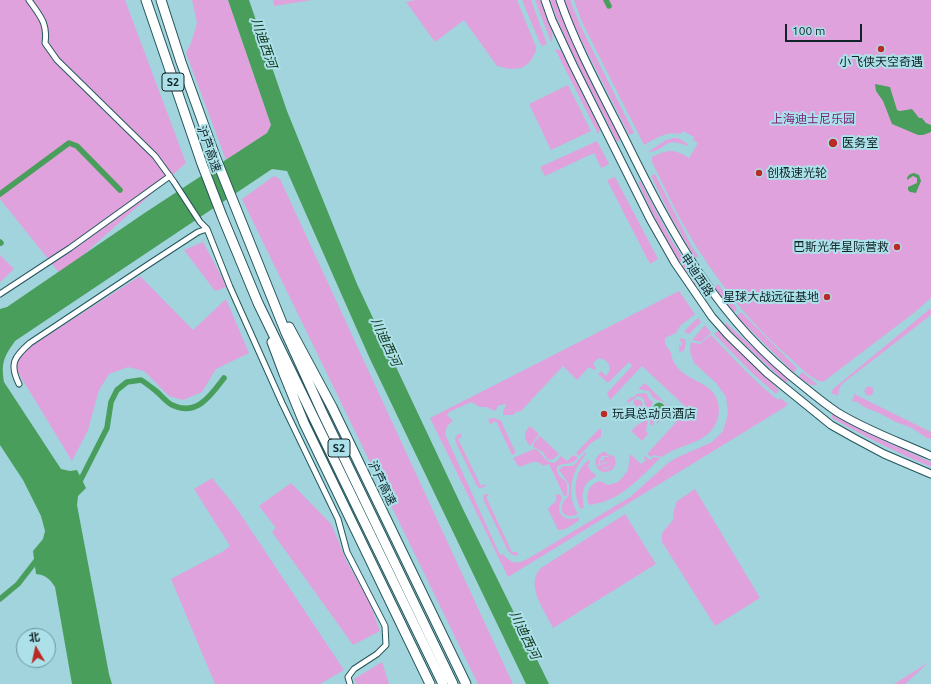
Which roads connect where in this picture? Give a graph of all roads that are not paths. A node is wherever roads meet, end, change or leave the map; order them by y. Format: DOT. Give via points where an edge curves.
graph roads {
  1 [pos="28,0"];
  2 [pos="146,0"];
  3 [pos="161,0"];
  4 [pos="545,0"];
  5 [pos="560,0"];
  6 [pos="170,176"];
  7 [pos="207,229"];
  8 [pos="0,294"];
  9 [pos="271,295"];
  10 [pos="258,303"];
  11 [pos="19,384"];
  12 [pos="931,456"];
  13 [pos="931,474"];
  14 [pos="382,584"];
  15 [pos="350,684"];
  16 [pos="427,684"];
  17 [pos="430,684"];
  18 [pos="443,684"];
  19 [pos="454,684"];
  20 [pos="468,684"];
  1 -- 6 [label="street" via="42,19 47,31 46,43 57,60 155,156"];
  2 -- 10 [label="highway, 沪芦高速 / S2" via="202,164"];
  3 -- 9 [label="highway, 沪芦高速 / S2" via="214,156"];
  4 -- 13 [label="street, 申迪西路" via="573,64 650,219 712,317 767,373 831,425 884,454"];
  5 -- 12 [label="street, 申迪西路" via="574,36 655,199 697,271 730,317 788,375 837,412"];
  6 -- 7 [label="street"];
  6 -- 8 [label="street" via="70,248"];
  7 -- 11 [label="street" via="198,232 24,348 14,361"];
  7 -- 15 [label="street" via="282,403 338,519 347,552 385,626 386,645 354,669 348,677"];
  9 -- 19 [label="highway, 沪芦高速 / S2" via="304,374"];
  9 -- 20 [label="highway, 沪芦高速 / S2" via="332,407"];
  10 -- 14 [label="highway, 沪芦高速 / S2" via="296,404"];
  10 -- 18 [label="highway, 沪芦高速 / S2"];
  14 -- 16 [label="highway"];
  14 -- 17 [label="highway, 沪芦高速 / S2"];
}
